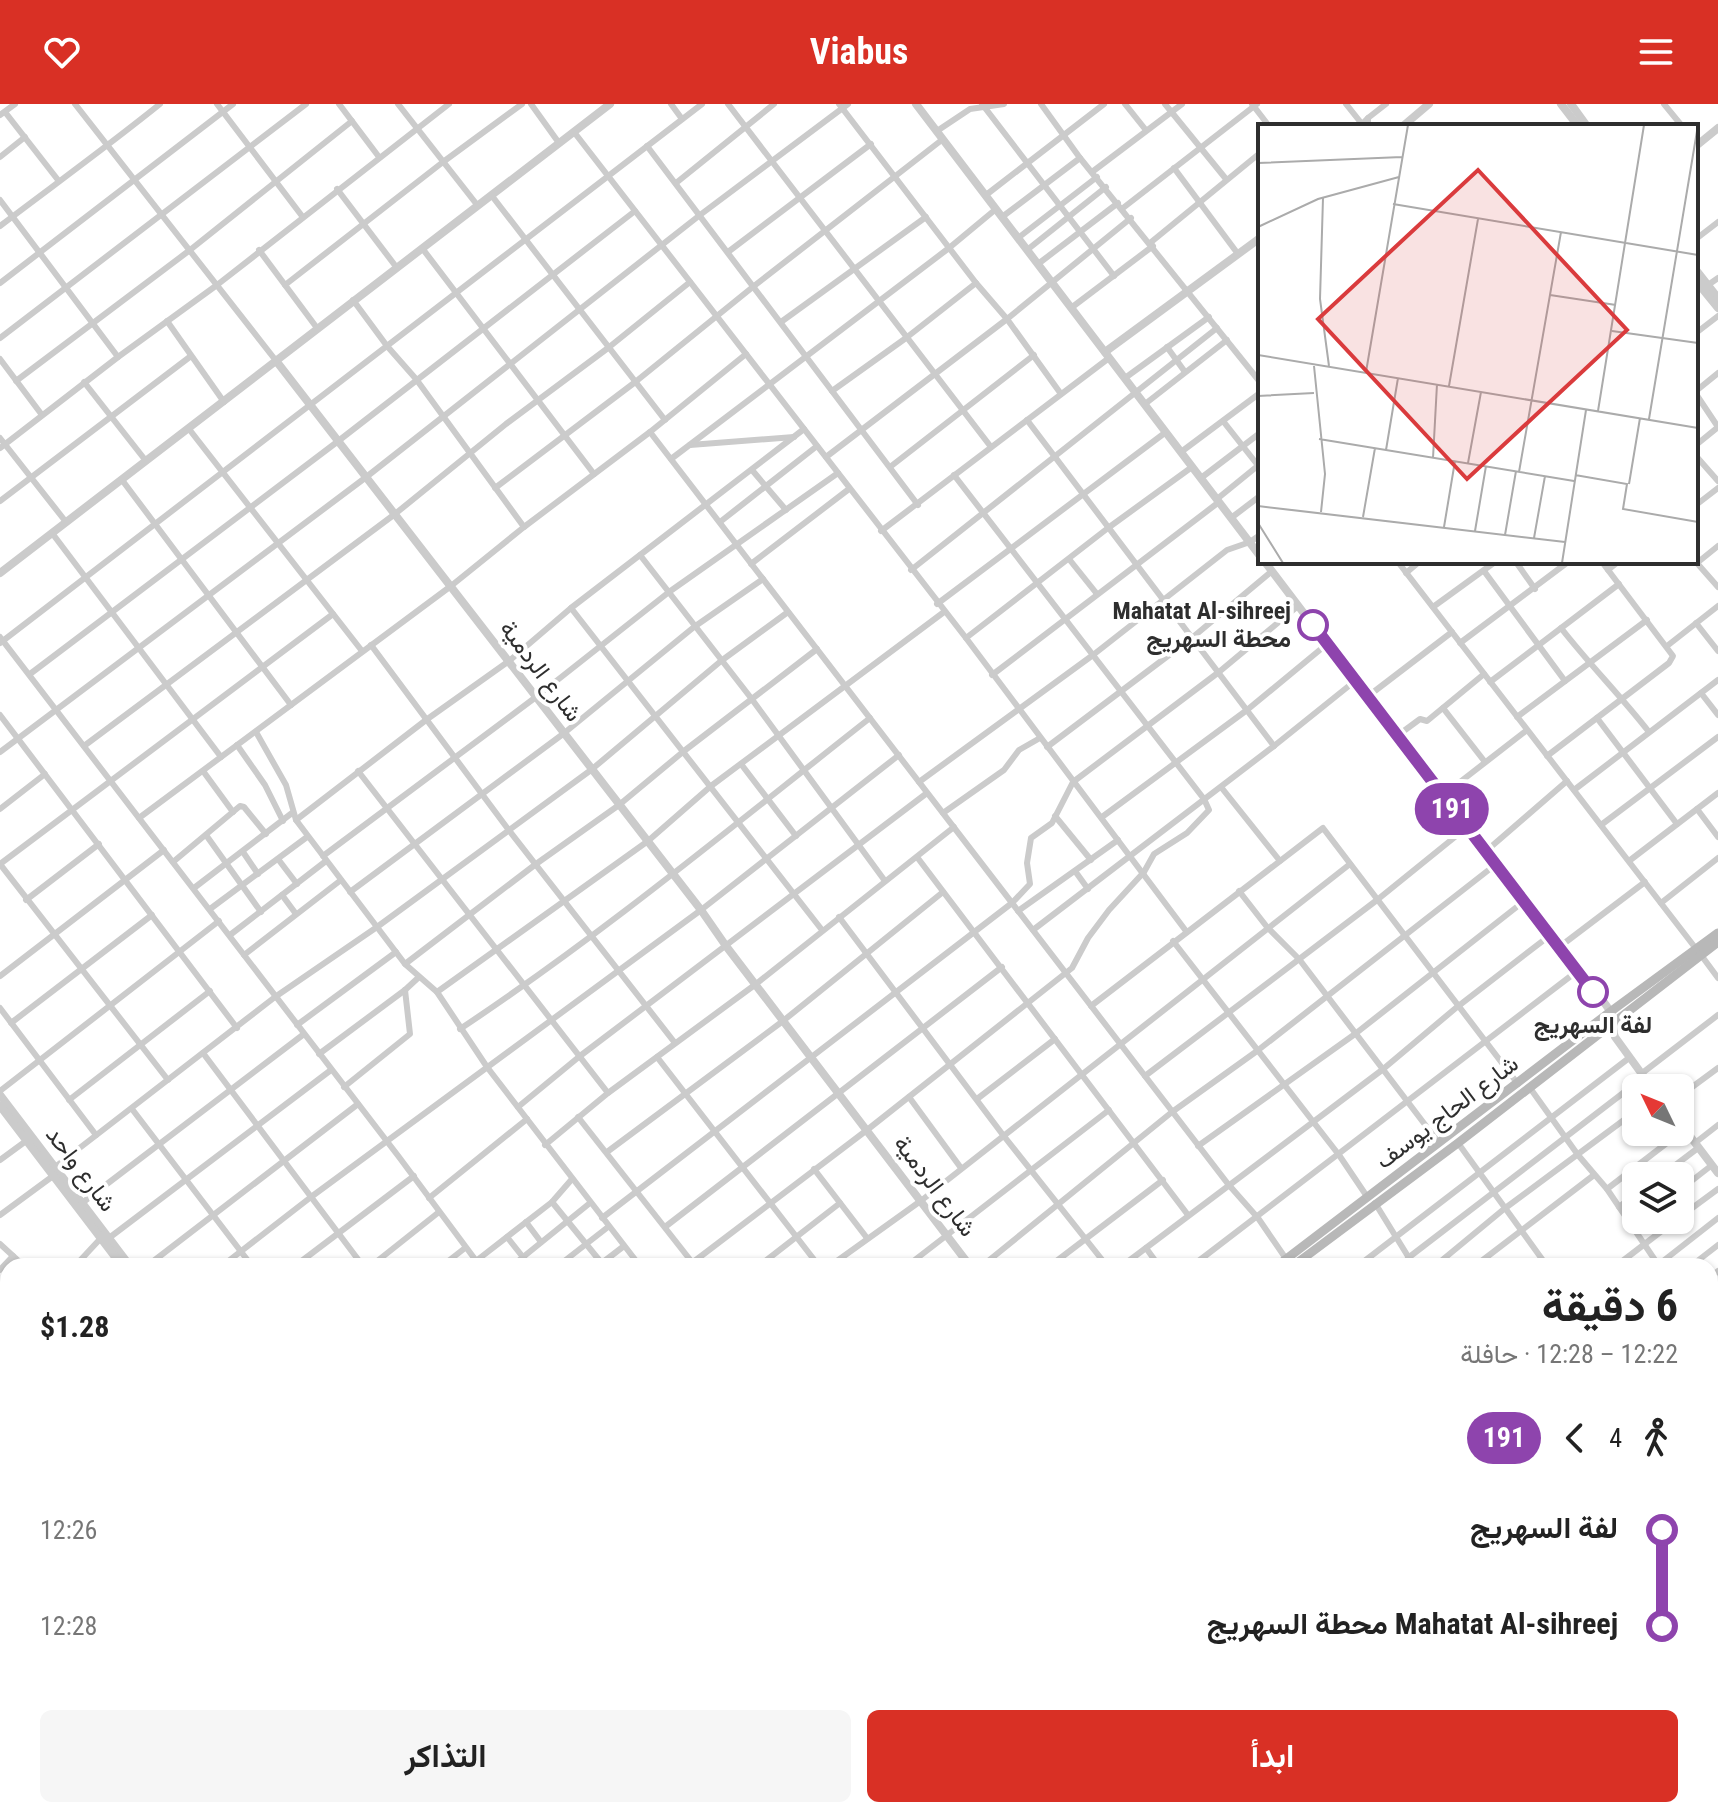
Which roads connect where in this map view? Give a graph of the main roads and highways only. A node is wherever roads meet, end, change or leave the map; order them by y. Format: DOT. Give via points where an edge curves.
graph roads {
  1 [pos="1718,933"];
  2 [pos="1718,942"];
  3 [pos="1699,952"];
  4 [pos="1612,1017"];
  5 [pos="1371,1200"];
  6 [pos="1295,1258"];
  1 -- 3 [label="main road, شارع الحاج يوسف"];
  2 -- 3 [label="main road, شارع الحاج يوسف"];
  3 -- 4 [label="main road, شارع الحاج يوسف"];
  4 -- 5 [label="main road, شارع الحاج يوسف" via="1439,1143"];
  4 -- 5 [label="main road, شارع الحاج يوسف" via="1458,1143"];
  5 -- 6 [label="main road, شارع الحاج يوسف"];
}
